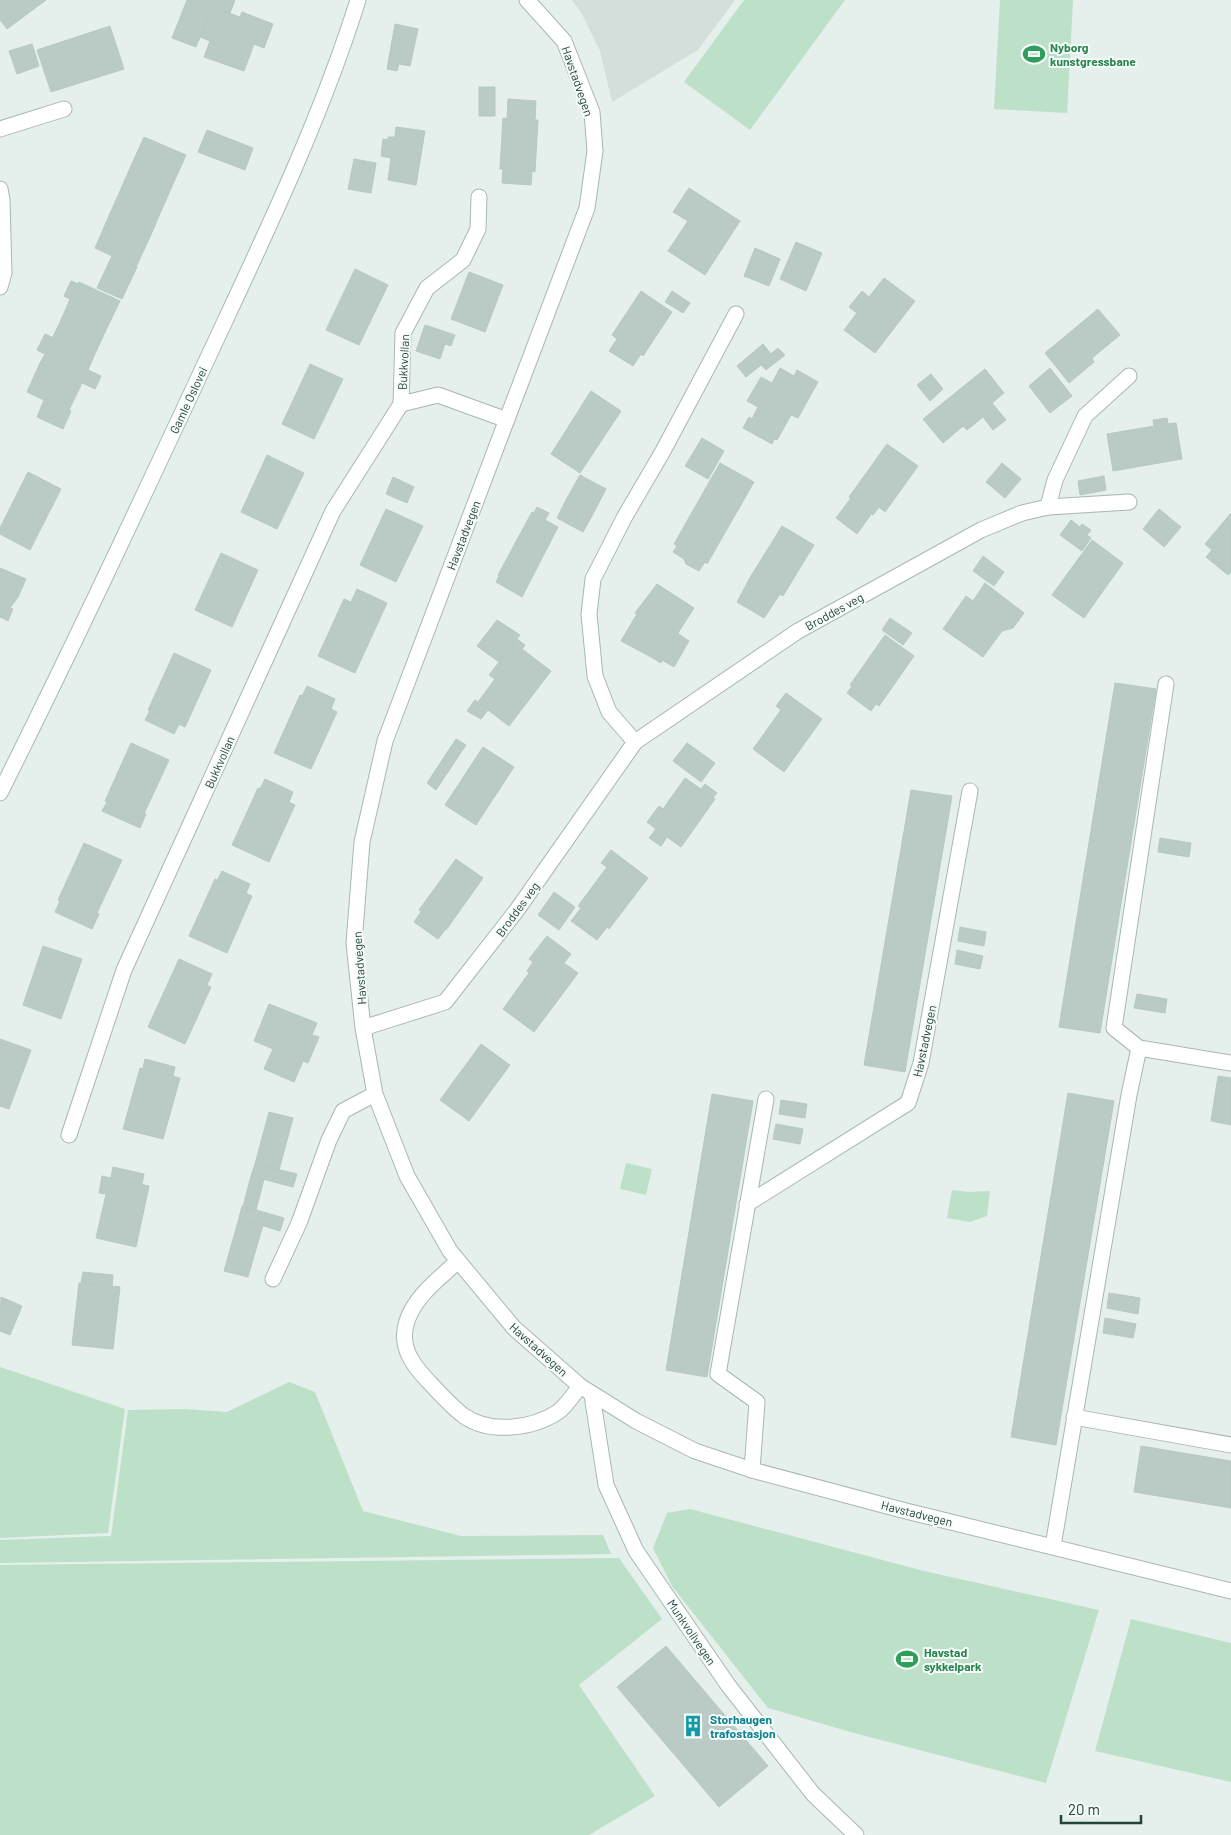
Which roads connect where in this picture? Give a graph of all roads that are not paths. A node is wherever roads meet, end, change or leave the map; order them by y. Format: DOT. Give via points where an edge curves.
graph roads {
  1 [pos="358,0"];
  2 [pos="527,0"];
  3 [pos="64,109"];
  4 [pos="0,129"];
  5 [pos="0,189"];
  6 [pos="478,197"];
  7 [pos="0,287"];
  8 [pos="736,314"];
  9 [pos="1129,376"];
  10 [pos="402,404"];
  11 [pos="507,420"];
  12 [pos="1129,502"];
  13 [pos="1048,508"];
  14 [pos="1166,684"];
  15 [pos="635,742"];
  16 [pos="970,791"];
  17 [pos="0,793"];
  18 [pos="363,1028"];
  19 [pos="1139,1048"];
  20 [pos="1231,1063"];
  21 [pos="375,1094"];
  22 [pos="766,1099"];
  23 [pos="70,1135"];
  24 [pos="747,1204"];
  25 [pos="458,1261"];
  26 [pos="273,1279"];
  27 [pos="586,1391"];
  28 [pos="1074,1417"];
  29 [pos="1231,1445"];
  30 [pos="752,1470"];
  31 [pos="1053,1546"];
  32 [pos="1231,1591"];
  33 [pos="856,1835"];
  1 -- 17 [label="street, Gamle Oslovei" via="342,52 296,168 81,629"];
  2 -- 11 [label="street, Havstadvegen" via="564,41 592,112 595,151 587,208"];
  3 -- 4 [label="street"];
  5 -- 7 [label="street" via="4,273"];
  6 -- 10 [label="street, Bukkvollan" via="478,229 463,260 427,288 403,333"];
  8 -- 15 [label="street" via="594,579 590,614 595,676 609,712"];
  9 -- 13 [label="street" via="1086,416 1055,480"];
  10 -- 11 [label="street, Bukkvollan" via="438,395"];
  10 -- 23 [label="street, Bukkvollan" via="333,511 128,961"];
  11 -- 18 [label="street, Havstadvegen" via="385,741 362,842 356,915 354,943"];
  12 -- 13 [label="street, Broddes veg"];
  13 -- 15 [label="street, Broddes veg" via="1022,513 981,530 798,631"];
  14 -- 19 [label="street" via="1114,1028"];
  15 -- 18 [label="street, Broddes veg" via="517,910 445,1002"];
  16 -- 24 [label="street, Havstadvegen" via="921,1063 908,1103"];
  18 -- 21 [label="street, Havstadvegen"];
  19 -- 20 [label="street"];
  19 -- 28 [label="street"];
  21 -- 25 [label="street, Havstadvegen" via="407,1176"];
  21 -- 26 [label="street" via="343,1111"];
  22 -- 24 [label="street"];
  24 -- 30 [label="street" via="718,1374 757,1402"];
  25 -- 27 [label="street, Havstadvegen" via="514,1328"];
  25 -- 27 [label="street" via="420,1297 407,1321 405,1342 413,1366 443,1397 465,1416 484,1425 510,1428 535,1423 559,1412"];
  27 -- 30 [label="street, Havstadvegen" via="695,1451"];
  27 -- 33 [label="street, Munkvollvegen" via="606,1485 636,1551 728,1685 813,1794"];
  28 -- 29 [label="street"];
  28 -- 31 [label="street"];
  30 -- 31 [label="street, Havstadvegen"];
  31 -- 32 [label="street, Havstadvegen"];
}
